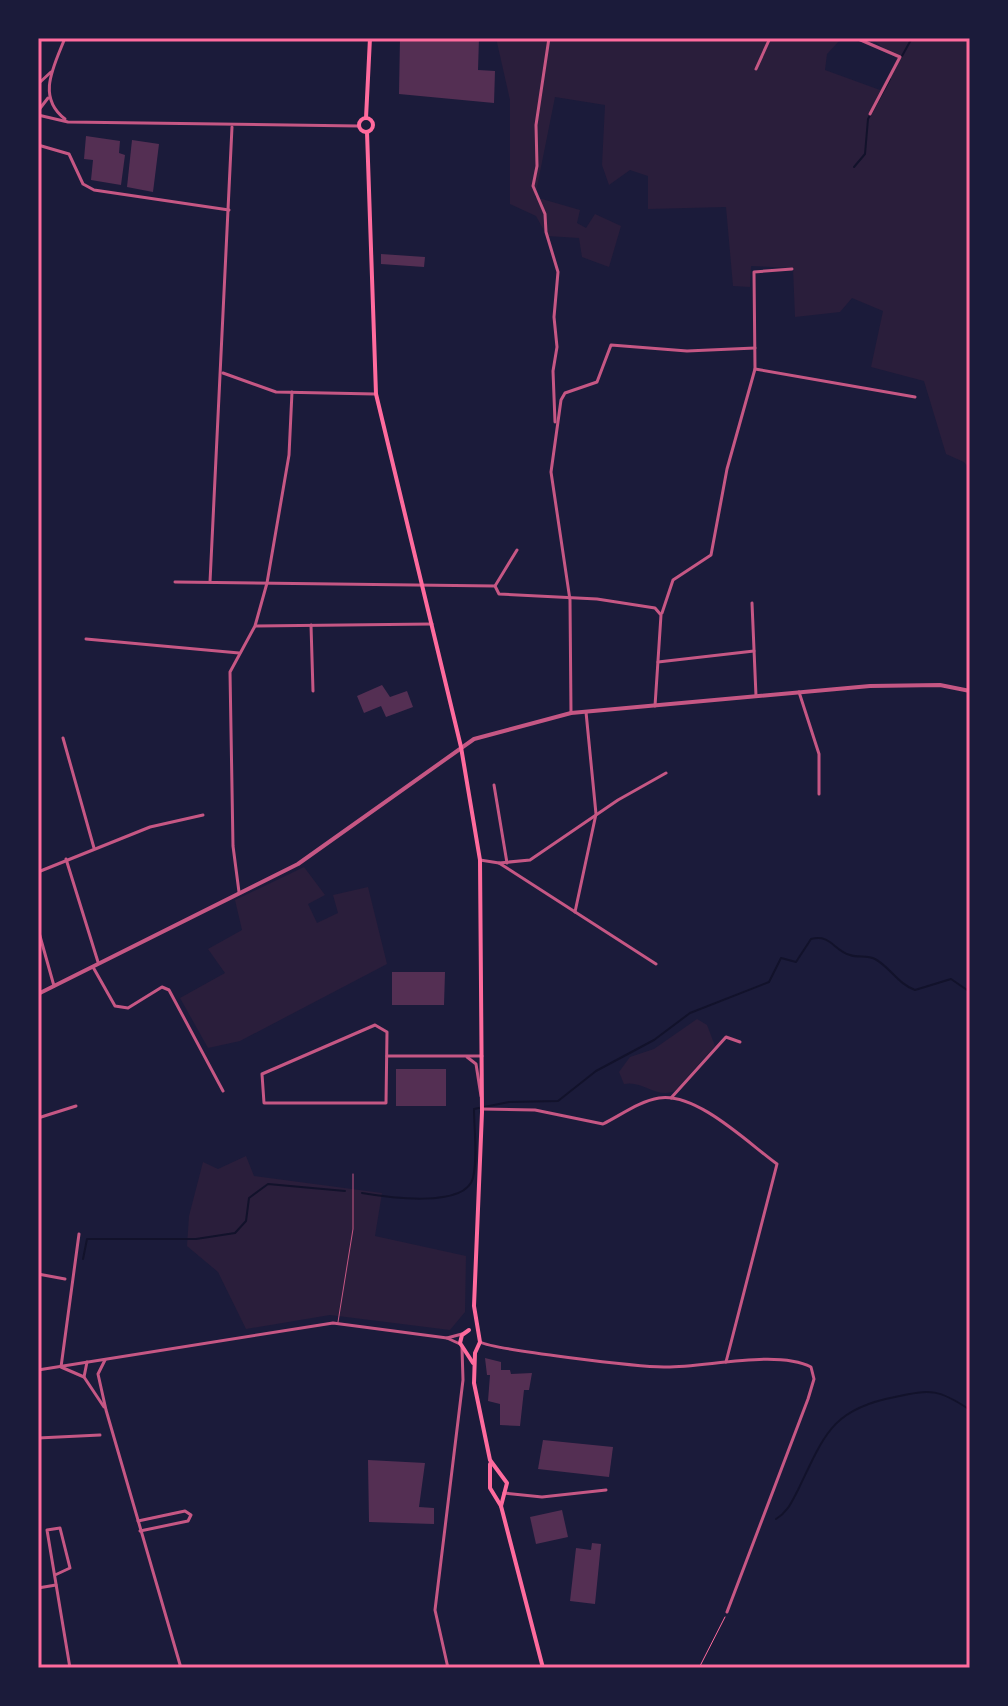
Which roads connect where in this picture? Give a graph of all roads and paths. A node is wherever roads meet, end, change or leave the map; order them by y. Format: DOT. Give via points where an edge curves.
graph roads {
  1 [pos="65,38"];
  2 [pos="370,38"];
  3 [pos="549,38"];
  4 [pos="770,38"];
  5 [pos="856,38"];
  6 [pos="756,69"];
  7 [pos="51,72"];
  8 [pos="39,82"];
  9 [pos="48,95"];
  10 [pos="38,113"];
  11 [pos="870,114"];
  12 [pos="366,118"];
  13 [pos="68,122"];
  14 [pos="358,126"];
  15 [pos="232,127"];
  16 [pos="367,132"];
  17 [pos="38,145"];
  18 [pos="229,210"];
  19 [pos="792,269"];
  20 [pos="755,348"];
  21 [pos="755,369"];
  22 [pos="223,373"];
  23 [pos="292,392"];
  24 [pos="376,394"];
  25 [pos="915,397"];
  26 [pos="555,426"];
  27 [pos="517,550"];
  28 [pos="175,582"];
  29 [pos="210,582"];
  30 [pos="267,583"];
  31 [pos="422,583"];
  32 [pos="495,586"];
  33 [pos="570,600"];
  34 [pos="752,603"];
  35 [pos="661,615"];
  36 [pos="432,624"];
  37 [pos="311,625"];
  38 [pos="255,626"];
  39 [pos="86,639"];
  40 [pos="754,651"];
  41 [pos="239,653"];
  42 [pos="658,662"];
  43 [pos="313,691"];
  44 [pos="970,691"];
  45 [pos="799,692"];
  46 [pos="756,696"];
  47 [pos="655,706"];
  48 [pos="586,712"];
  49 [pos="571,713"];
  50 [pos="63,738"];
  51 [pos="461,747"];
  52 [pos="666,773"];
  53 [pos="494,785"];
  54 [pos="819,794"];
  55 [pos="596,814"];
  56 [pos="203,815"];
  57 [pos="94,848"];
  58 [pos="66,859"];
  59 [pos="480,860"];
  60 [pos="499,863"];
  61 [pos="507,863"];
  62 [pos="38,872"];
  63 [pos="239,892"];
  64 [pos="575,912"];
  65 [pos="38,929"];
  66 [pos="98,962"];
  67 [pos="656,964"];
  68 [pos="92,966"];
  69 [pos="54,986"];
  70 [pos="38,994"];
  71 [pos="740,1042"];
  72 [pos="387,1056"];
  73 [pos="463,1056"];
  74 [pos="482,1056"];
  75 [pos="223,1091"];
  76 [pos="482,1097"];
  77 [pos="670,1099"];
  78 [pos="76,1106"];
  79 [pos="482,1110"];
  80 [pos="38,1118"];
  81 [pos="353,1174"];
  82 [pos="79,1234"];
  83 [pos="38,1274"];
  84 [pos="65,1279"];
  85 [pos="474,1306"];
  86 [pos="338,1323"];
  87 [pos="469,1330"];
  88 [pos="462,1334"];
  89 [pos="479,1335"];
  90 [pos="447,1338"];
  91 [pos="480,1345"];
  92 [pos="463,1348"];
  93 [pos="105,1360"];
  94 [pos="87,1362"];
  95 [pos="725,1364"];
  96 [pos="474,1366"];
  97 [pos="61,1367"];
  98 [pos="38,1370"];
  99 [pos="84,1377"];
  100 [pos="106,1410"];
  101 [pos="100,1435"];
  102 [pos="38,1438"];
  103 [pos="490,1460"];
  104 [pos="500,1477"];
  105 [pos="490,1482"];
  106 [pos="507,1486"];
  107 [pos="606,1490"];
  108 [pos="504,1493"];
  109 [pos="513,1493"];
  110 [pos="494,1494"];
  111 [pos="501,1506"];
  112 [pos="137,1521"];
  113 [pos="140,1531"];
  114 [pos="55,1575"];
  115 [pos="56,1585"];
  116 [pos="38,1588"];
  117 [pos="727,1612"];
  118 [pos="70,1668"];
  119 [pos="181,1668"];
  120 [pos="448,1668"];
  121 [pos="543,1668"];
  122 [pos="699,1668"];
  1 -- 7 [label="street"];
  2 -- 12 [label="main road"];
  3 -- 26 [label="street" via="533,186 558,272"];
  4 -- 6 [label="street"];
  5 -- 11 [label="street" via="900,57"];
  7 -- 8 [label="street"];
  7 -- 9 [label="street"];
  9 -- 10 [label="street"];
  9 -- 13 [label="street"];
  10 -- 13 [label="street"];
  12 -- 14 [label="main road"];
  12 -- 16 [label="main road" via="373,126"];
  13 -- 15 [label="street"];
  14 -- 15 [label="street"];
  14 -- 16 [label="main road"];
  15 -- 18 [label="street"];
  16 -- 24 [label="main road"];
  17 -- 18 [label="street" via="69,154 83,184 94,190"];
  18 -- 22 [label="street"];
  19 -- 20 [label="street" via="754,272"];
  20 -- 21 [label="street"];
  20 -- 26 [label="street" via="687,351 611,345 597,382 565,393"];
  21 -- 25 [label="street"];
  21 -- 35 [label="street" via="727,469 711,555 673,580"];
  22 -- 23 [label="street" via="276,392"];
  22 -- 29 [label="street"];
  23 -- 24 [label="street"];
  23 -- 30 [label="street" via="289,455"];
  24 -- 31 [label="main road"];
  26 -- 33 [label="street" via="551,472"];
  27 -- 32 [label="street"];
  28 -- 29 [label="street"];
  29 -- 30 [label="street"];
  30 -- 31 [label="street"];
  30 -- 38 [label="street"];
  31 -- 32 [label="street"];
  31 -- 36 [label="main road"];
  32 -- 33 [label="street" via="499,594"];
  33 -- 35 [label="street" via="634,604 655,608"];
  33 -- 49 [label="street"];
  34 -- 40 [label="street"];
  35 -- 42 [label="street"];
  36 -- 37 [label="street"];
  36 -- 51 [label="main road"];
  37 -- 38 [label="street"];
  37 -- 43 [label="street"];
  38 -- 41 [label="street"];
  39 -- 41 [label="street"];
  40 -- 42 [label="street"];
  40 -- 46 [label="street"];
  41 -- 63 [label="street" via="230,672 233,846"];
  42 -- 47 [label="street"];
  44 -- 45 [label="street" via="928,685"];
  45 -- 46 [label="street"];
  45 -- 54 [label="street" via="819,754"];
  46 -- 47 [label="street"];
  47 -- 48 [label="street"];
  48 -- 49 [label="street"];
  48 -- 55 [label="street"];
  49 -- 51 [label="street"];
  50 -- 57 [label="street"];
  51 -- 59 [label="main road"];
  51 -- 63 [label="street" via="298,864"];
  52 -- 55 [label="street"];
  53 -- 61 [label="street"];
  55 -- 61 [label="street" via="530,860"];
  55 -- 64 [label="street"];
  56 -- 57 [label="street"];
  57 -- 58 [label="street"];
  58 -- 62 [label="street"];
  58 -- 66 [label="street"];
  59 -- 60 [label="street"];
  59 -- 74 [label="main road"];
  60 -- 61 [label="street"];
  60 -- 64 [label="street"];
  63 -- 66 [label="street"];
  64 -- 67 [label="street"];
  65 -- 69 [label="street"];
  66 -- 68 [label="street"];
  68 -- 69 [label="street"];
  68 -- 75 [label="street" via="115,1006 128,1008 162,987 169,990"];
  69 -- 70 [label="street"];
  71 -- 77 [label="street" via="726,1037"];
  72 -- 72 [label="street" via="387,1032 368,1027 262,1074 264,1103 386,1103"];
  72 -- 73 [label="street"];
  73 -- 74 [label="street"];
  73 -- 76 [label="street" via="476,1064"];
  74 -- 76 [label="main road"];
  76 -- 79 [label="main road"];
  77 -- 79 [label="street" via="644,1102 603,1124 535,1110"];
  77 -- 95 [label="street" via="713,1114 777,1164"];
  78 -- 80 [label="street"];
  79 -- 85 [label="main road"];
  81 -- 86 [label="lane" via="353,1229"];
  82 -- 97 [label="street"];
  83 -- 84 [label="street"];
  85 -- 87 [label="main road"];
  85 -- 89 [label="main road"];
  86 -- 90 [label="street"];
  86 -- 93 [label="street"];
  87 -- 88 [label="main road"];
  87 -- 89 [label="main road"];
  88 -- 90 [label="street"];
  88 -- 92 [label="main road"];
  89 -- 91 [label="main road"];
  90 -- 92 [label="street"];
  91 -- 92 [label="main road"];
  91 -- 95 [label="street" via="663,1367"];
  91 -- 96 [label="main road"];
  92 -- 96 [label="main road"];
  92 -- 120 [label="street" via="435,1610"];
  93 -- 94 [label="street"];
  93 -- 100 [label="street" via="98,1374"];
  94 -- 97 [label="street"];
  94 -- 99 [label="street"];
  95 -- 117 [label="street" via="780,1361 811,1367 812,1388"];
  96 -- 103 [label="main road"];
  97 -- 98 [label="street"];
  97 -- 99 [label="street"];
  99 -- 100 [label="street"];
  100 -- 112 [label="street"];
  101 -- 102 [label="street"];
  103 -- 104 [label="main road"];
  103 -- 105 [label="main road"];
  104 -- 105 [label="main road"];
  104 -- 106 [label="main road"];
  105 -- 110 [label="main road"];
  106 -- 108 [label="main road"];
  106 -- 109 [label="street"];
  107 -- 109 [label="street" via="542,1497"];
  108 -- 109 [label="street"];
  108 -- 110 [label="main road"];
  108 -- 111 [label="main road"];
  110 -- 111 [label="main road"];
  111 -- 121 [label="main road"];
  112 -- 113 [label="street"];
  112 -- 113 [label="street" via="185,1511 191,1515 188,1521"];
  113 -- 119 [label="street"];
  114 -- 114 [label="street" via="47,1530 60,1528 70,1568"];
  114 -- 115 [label="street"];
  115 -- 116 [label="street"];
  115 -- 118 [label="street"];
  117 -- 122 [label="path"];
}
